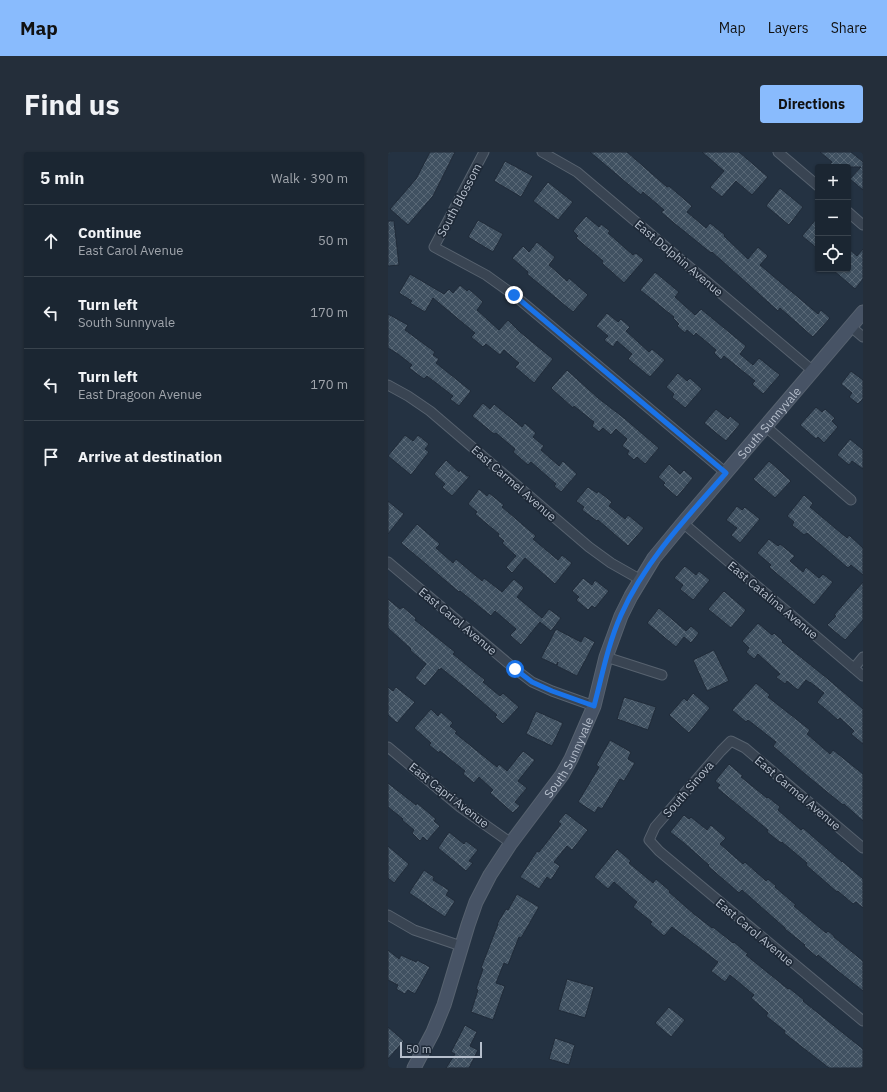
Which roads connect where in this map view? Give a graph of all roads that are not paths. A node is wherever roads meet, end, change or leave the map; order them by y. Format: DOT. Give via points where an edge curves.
graph roads {
  1 [pos="484,152"];
  2 [pos="542,152"];
  3 [pos="778,152"];
  4 [pos="815,183"];
  5 [pos="851,214"];
  6 [pos="863,224"];
  7 [pos="863,312"];
  8 [pos="850,326"];
  9 [pos="863,337"];
  10 [pos="812,371"];
  11 [pos="388,385"];
  12 [pos="765,426"];
  13 [pos="726,473"];
  14 [pos="851,500"];
  15 [pos="682,523"];
  16 [pos="388,562"];
  17 [pos="641,580"];
  18 [pos="606,657"];
  19 [pos="863,658"];
  20 [pos="854,668"];
  21 [pos="662,675"];
  22 [pos="863,676"];
  23 [pos="594,706"];
  24 [pos="731,741"];
  25 [pos="388,747"];
  26 [pos="649,840"];
  27 [pos="511,843"];
  28 [pos="863,848"];
  29 [pos="388,915"];
  30 [pos="461,946"];
  31 [pos="863,1021"];
  32 [pos="414,1068"];
  1 -- 13 [label="street, South Blossom" via="434,248 486,275 514,295"];
  2 -- 10 [label="street, East Dolphin Avenue" via="577,172"];
  3 -- 4 [label="street"];
  5 -- 6 [label="street"];
  7 -- 8 [label="street, South Sunnyvale"];
  8 -- 9 [label="street"];
  8 -- 10 [label="street, South Sunnyvale"];
  10 -- 12 [label="street, South Sunnyvale"];
  11 -- 17 [label="street, East Carmel Avenue" via="430,411 589,547"];
  12 -- 13 [label="street, South Sunnyvale"];
  12 -- 14 [label="street"];
  13 -- 15 [label="street, South Sunnyvale"];
  15 -- 17 [label="street, South Sunnyvale" via="654,558"];
  15 -- 20 [label="street, East Catalina Avenue"];
  16 -- 23 [label="street, East Carol Avenue" via="532,682"];
  17 -- 18 [label="street, South Sunnyvale" via="621,616"];
  18 -- 21 [label="street"];
  18 -- 23 [label="street, South Sunnyvale"];
  19 -- 20 [label="street"];
  20 -- 22 [label="street, East Catalina Avenue"];
  23 -- 27 [label="street, South Sunnyvale" via="562,775"];
  24 -- 26 [label="street, South Sinova" via="655,827"];
  24 -- 28 [label="street, East Carmel Avenue" via="745,748"];
  25 -- 27 [label="street, East Capri Avenue" via="460,807"];
  26 -- 31 [label="street, East Carol Avenue" via="658,851"];
  27 -- 30 [label="street, South Sunnyvale" via="476,902"];
  29 -- 30 [label="street" via="414,930"];
  30 -- 32 [label="street, South Sunnyvale" via="434,1032"];
}
